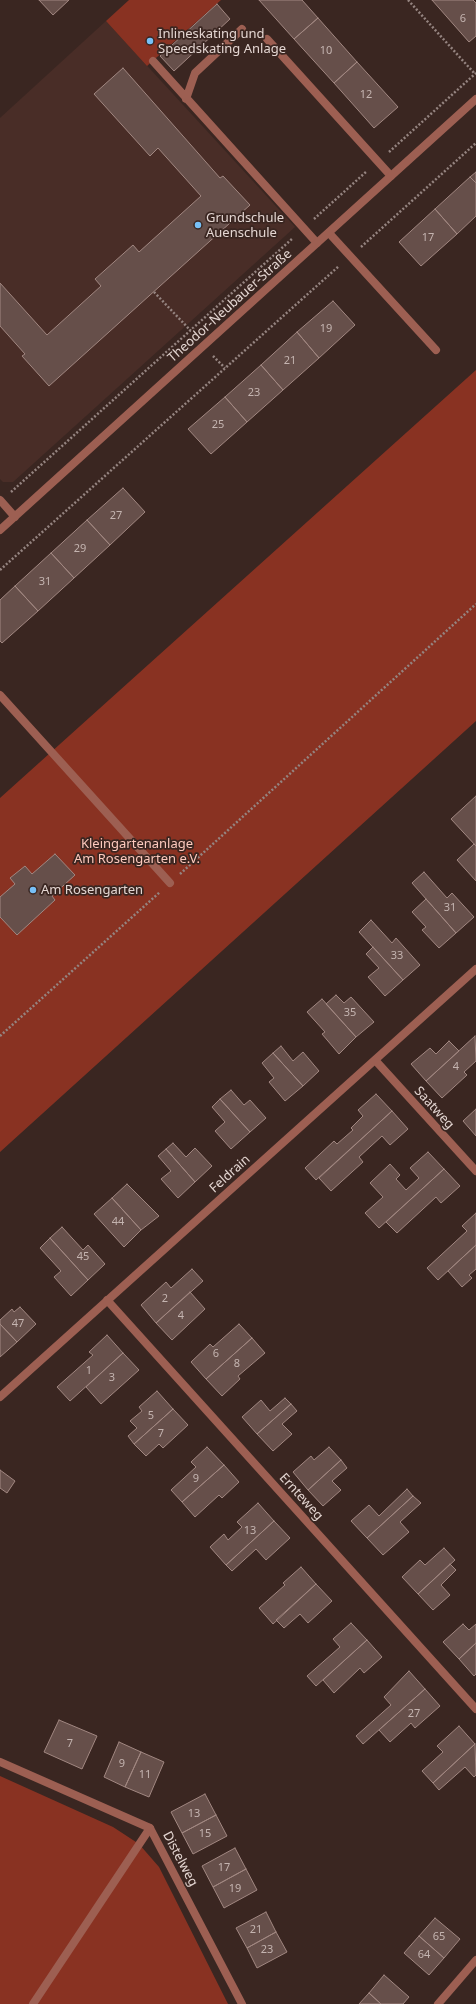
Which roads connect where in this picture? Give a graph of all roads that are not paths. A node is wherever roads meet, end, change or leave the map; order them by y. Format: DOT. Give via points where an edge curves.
graph roads {
  1 [pos="242,29"];
  2 [pos="266,39"];
  3 [pos="153,61"];
  4 [pos="186,99"];
  5 [pos="476,99"];
  6 [pos="391,176"];
  7 [pos="329,233"];
  8 [pos="318,243"];
  9 [pos="436,350"];
  10 [pos="0,501"];
  11 [pos="15,517"];
  12 [pos="0,530"];
  13 [pos="0,694"];
  14 [pos="170,883"];
  15 [pos="476,969"];
  16 [pos="375,1060"];
  17 [pos="476,1171"];
  18 [pos="107,1300"];
  19 [pos="0,1397"];
  20 [pos="476,1709"];
  21 [pos="0,1762"];
  22 [pos="150,1828"];
  23 [pos="476,1960"];
  24 [pos="33,2004"];
  25 [pos="242,2004"];
  26 [pos="438,2004"];
  1 -- 4 [label="street" via="194,73"];
  2 -- 6 [label="street"];
  3 -- 4 [label="street"];
  4 -- 8 [label="street"];
  5 -- 6 [label="street, Theodor-Neubauer-Straße"];
  6 -- 7 [label="street, Theodor-Neubauer-Straße"];
  7 -- 8 [label="street, Theodor-Neubauer-Straße"];
  7 -- 9 [label="street"];
  8 -- 11 [label="street, Theodor-Neubauer-Straße"];
  10 -- 11 [label="street"];
  11 -- 12 [label="street, Theodor-Neubauer-Straße"];
  13 -- 14 [label="street"];
  15 -- 16 [label="street, Feldrain"];
  16 -- 17 [label="street, Saatweg"];
  16 -- 18 [label="street, Feldrain"];
  18 -- 19 [label="street, Feldrain"];
  18 -- 20 [label="street, Ernteweg"];
  21 -- 22 [label="street, Distelweg"];
  22 -- 24 [label="street"];
  22 -- 25 [label="street, Distelweg"];
  23 -- 26 [label="street"];
}
